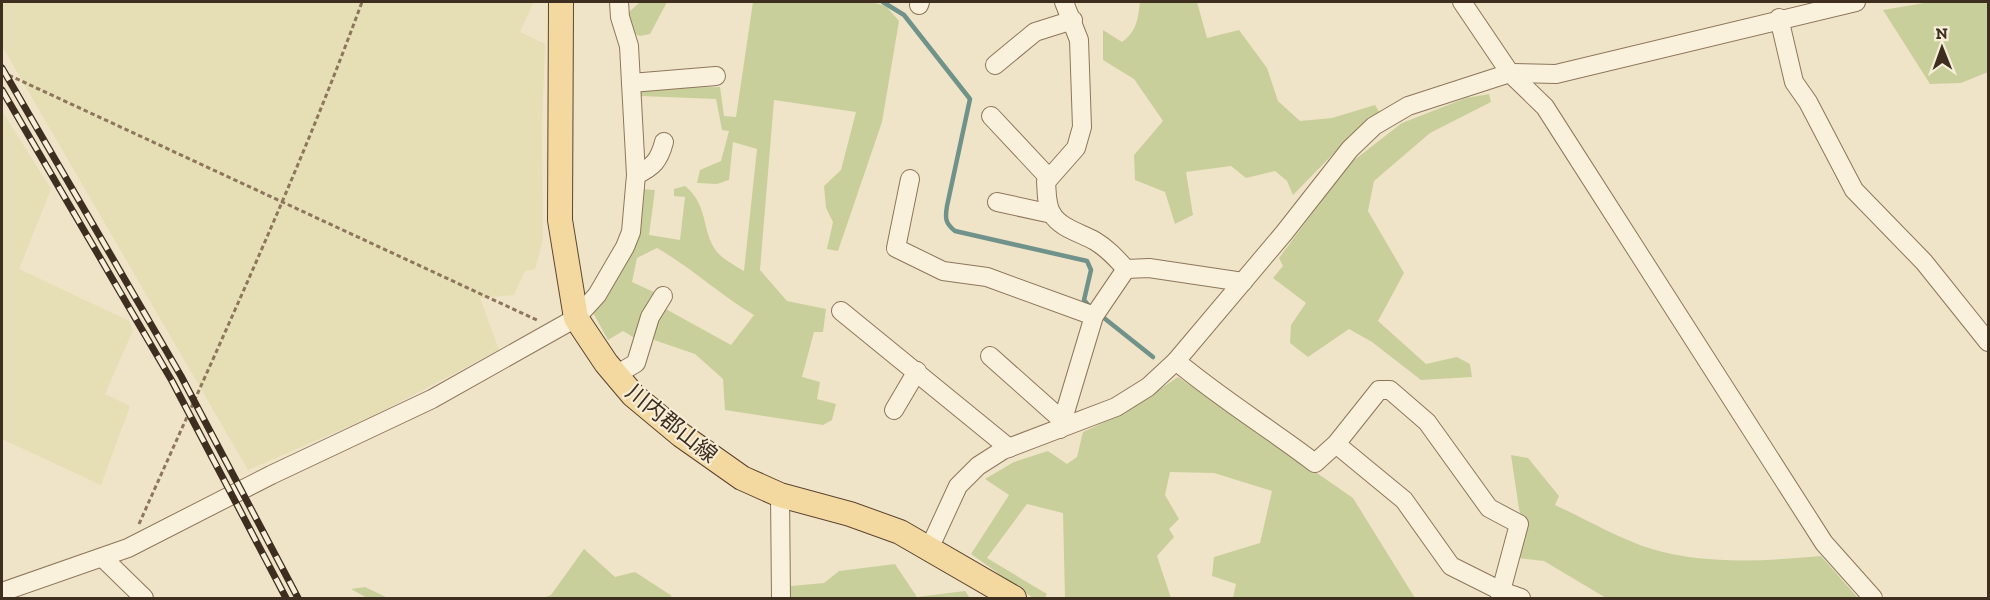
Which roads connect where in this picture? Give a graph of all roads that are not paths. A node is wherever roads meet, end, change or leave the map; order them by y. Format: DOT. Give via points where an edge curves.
graph roads {
  1 [pos="561,2"];
  2 [pos="619,2"];
  3 [pos="1064,2"];
  4 [pos="1462,2"];
  5 [pos="1856,2"];
  6 [pos="1779,18"];
  7 [pos="1073,20"];
  8 [pos="995,65"];
  9 [pos="1510,73"];
  10 [pos="716,76"];
  11 [pos="631,83"];
  12 [pos="991,116"];
  13 [pos="664,142"];
  14 [pos="636,176"];
  15 [pos="1049,178"];
  16 [pos="910,179"];
  17 [pos="998,202"];
  18 [pos="1052,214"];
  19 [pos="1126,269"];
  20 [pos="1243,282"];
  21 [pos="663,296"];
  22 [pos="841,311"];
  23 [pos="1095,313"];
  24 [pos="566,323"];
  25 [pos="1989,342"];
  26 [pos="990,356"];
  27 [pos="1176,361"];
  28 [pos="917,371"];
  29 [pos="616,375"];
  30 [pos="894,410"];
  31 [pos="1062,425"];
  32 [pos="1336,444"];
  33 [pos="1009,448"];
  34 [pos="780,495"];
  35 [pos="929,549"];
  36 [pos="103,558"];
  37 [pos="2,592"];
  38 [pos="1500,595"];
  39 [pos="144,598"];
  40 [pos="781,598"];
  41 [pos="1014,598"];
  42 [pos="1521,598"];
  43 [pos="1873,598"];
  1 -- 24 [label="main road, 川内郡山線" via="560,220"];
  2 -- 11 [label="street" via="629,46"];
  3 -- 7 [label="street"];
  4 -- 9 [label="street"];
  5 -- 6 [label="street"];
  6 -- 9 [label="street" via="1556,74"];
  6 -- 25 [label="street" via="1794,82 1854,190 1924,262"];
  7 -- 8 [label="street" via="1035,32"];
  7 -- 15 [label="street" via="1079,40 1082,127 1076,148"];
  9 -- 20 [label="street" via="1408,106 1374,126 1350,149"];
  9 -- 43 [label="street" via="1545,107 1824,543"];
  10 -- 11 [label="street"];
  11 -- 14 [label="street"];
  12 -- 15 [label="street"];
  13 -- 14 [label="street" via="653,167"];
  14 -- 24 [label="street" via="631,232 625,247 597,295"];
  15 -- 18 [label="street" via="1047,199"];
  16 -- 23 [label="street" via="896,248 943,271 987,277"];
  17 -- 18 [label="street"];
  18 -- 19 [label="street" via="1064,226 1096,241"];
  19 -- 20 [label="street" via="1149,268"];
  19 -- 23 [label="street"];
  20 -- 27 [label="street"];
  21 -- 29 [label="street" via="650,317 636,363"];
  22 -- 28 [label="street"];
  23 -- 31 [label="street"];
  24 -- 29 [label="main road, 川内郡山線"];
  24 -- 36 [label="street" via="432,399"];
  26 -- 31 [label="street"];
  27 -- 31 [label="street" via="1149,387 1116,407"];
  27 -- 32 [label="street" via="1205,386 1316,463"];
  28 -- 30 [label="street"];
  28 -- 33 [label="street"];
  29 -- 34 [label="main road, 川内郡山線" via="633,395 681,435 742,478"];
  31 -- 33 [label="street"];
  32 -- 38 [label="street" via="1404,500 1451,566"];
  32 -- 38 [label="street" via="1379,390 1390,390 1427,422 1489,508 1519,524"];
  33 -- 35 [label="street" via="978,466 958,486"];
  34 -- 35 [label="main road, 川内郡山線" via="860,517 900,532"];
  34 -- 40 [label="street"];
  35 -- 41 [label="main road, 川内郡山線"];
  36 -- 37 [label="street"];
  36 -- 39 [label="street"];
  38 -- 42 [label="street"];
}
